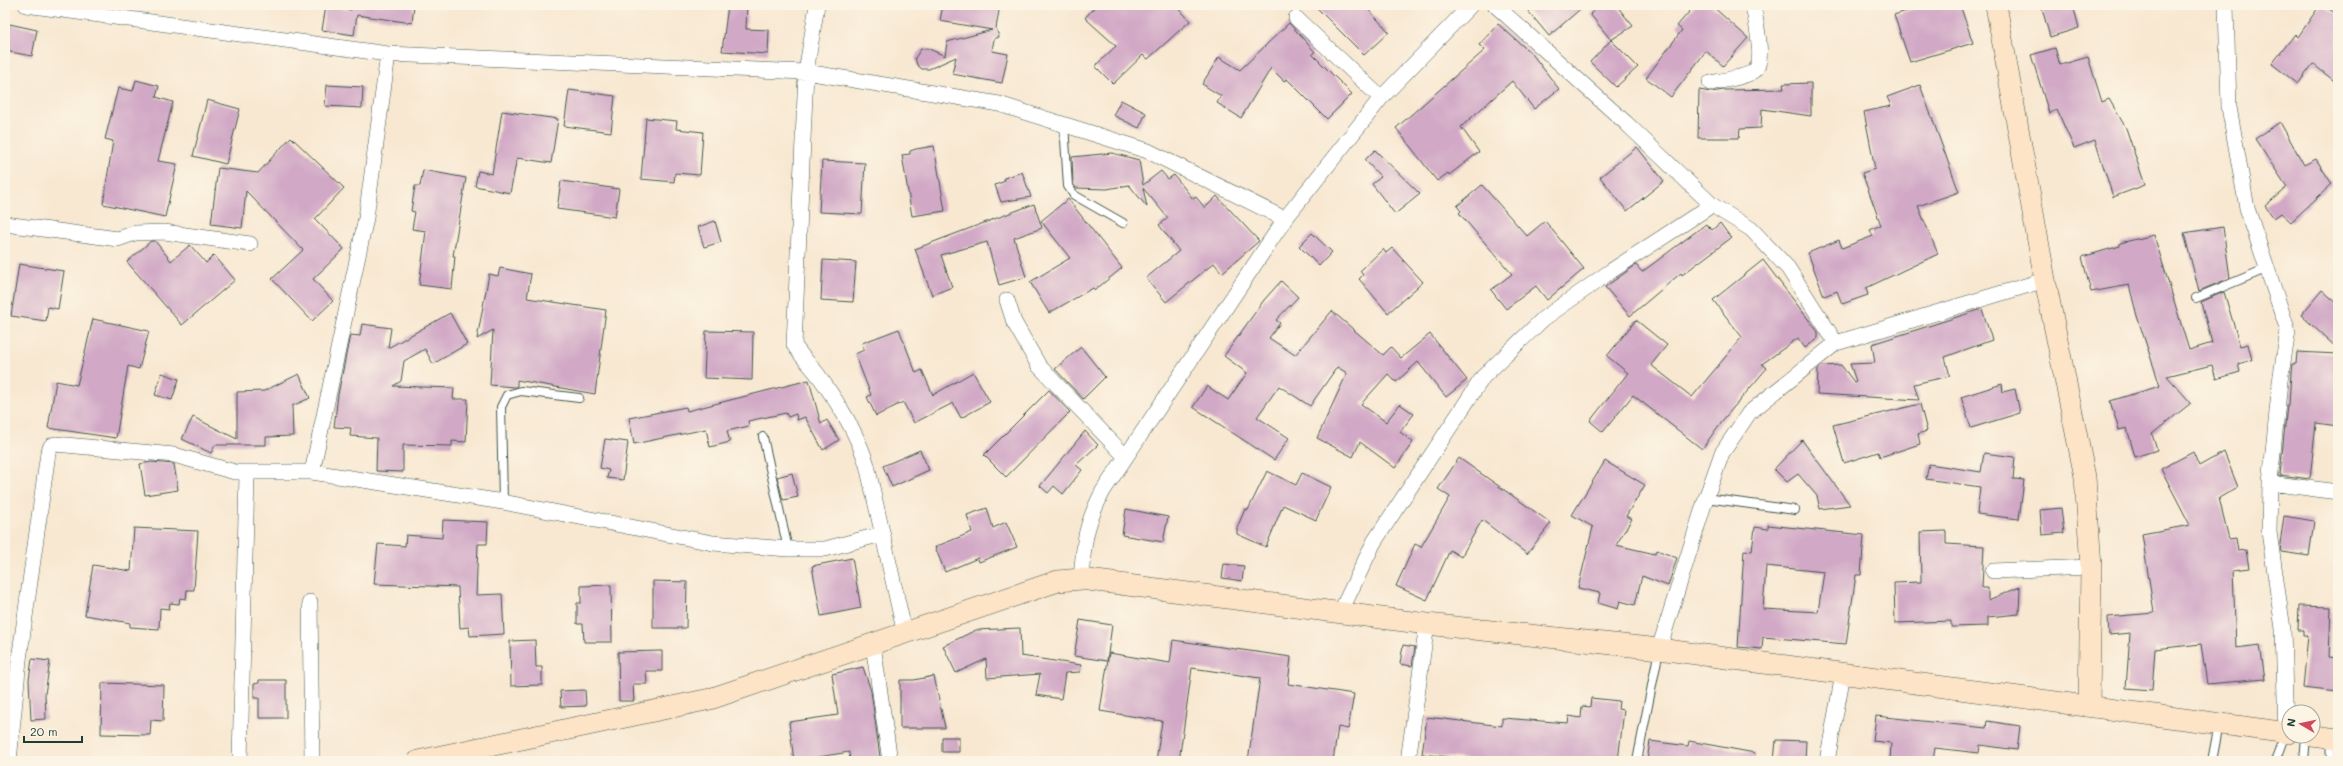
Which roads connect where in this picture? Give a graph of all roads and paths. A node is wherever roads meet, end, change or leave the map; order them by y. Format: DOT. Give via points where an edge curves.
graph roads {
  1 [pos="26,5"];
  2 [pos="817,5"];
  3 [pos="1471,5"];
  4 [pos="1495,5"];
  5 [pos="1753,5"];
  6 [pos="1996,5"];
  7 [pos="2226,5"];
  8 [pos="1296,18"];
  9 [pos="388,54"];
  10 [pos="806,72"];
  11 [pos="1710,83"];
  12 [pos="1382,98"];
  13 [pos="1064,124"];
  14 [pos="1712,204"];
  15 [pos="1286,219"];
  16 [pos="1122,223"];
  17 [pos="5,224"];
  18 [pos="250,244"];
  19 [pos="2268,268"];
  20 [pos="2045,280"];
  21 [pos="2196,298"];
  22 [pos="1007,300"];
  23 [pos="1836,343"];
  24 [pos="579,398"];
  25 [pos="763,437"];
  26 [pos="1125,456"];
  27 [pos="312,472"];
  28 [pos="247,474"];
  29 [pos="2270,483"];
  30 [pos="2338,492"];
  31 [pos="1706,498"];
  32 [pos="503,502"];
  33 [pos="1795,510"];
  34 [pos="882,534"];
  35 [pos="788,549"];
  36 [pos="2092,567"];
  37 [pos="1993,571"];
  38 [pos="1081,579"];
  39 [pos="310,602"];
  40 [pos="1341,612"];
  41 [pos="1427,624"];
  42 [pos="905,634"];
  43 [pos="873,645"];
  44 [pos="1659,649"];
  45 [pos="1843,674"];
  46 [pos="2290,704"];
  47 [pos="2089,706"];
  48 [pos="2219,724"];
  49 [pos="2281,732"];
  50 [pos="2327,738"];
  51 [pos="2286,744"];
  52 [pos="2297,744"];
  53 [pos="9,761"];
  54 [pos="240,761"];
  55 [pos="312,761"];
  56 [pos="418,761"];
  57 [pos="890,761"];
  58 [pos="1408,761"];
  59 [pos="1637,761"];
  60 [pos="1827,761"];
  61 [pos="2212,761"];
  62 [pos="2274,761"];
  63 [pos="2304,761"];
  64 [pos="2331,761"];
  1 -- 9 [label="street"];
  2 -- 10 [label="street"];
  3 -- 12 [label="street"];
  4 -- 14 [label="street"];
  5 -- 11 [label="street" via="1761,57 1759,66 1754,72"];
  6 -- 20 [label="street"];
  7 -- 19 [label="street" via="2228,107 2247,208"];
  8 -- 12 [label="street"];
  9 -- 10 [label="street"];
  9 -- 27 [label="street" via="366,218"];
  10 -- 13 [label="street" via="999,104"];
  10 -- 34 [label="street" via="794,345 803,360 820,377 859,441"];
  12 -- 15 [label="street"];
  13 -- 15 [label="street" via="1148,151"];
  13 -- 16 [label="lane" via="1068,186 1074,195"];
  14 -- 23 [label="street" via="1751,229 1788,268"];
  14 -- 40 [label="street" via="1610,270 1543,319 1483,376 1374,542"];
  15 -- 26 [label="street"];
  17 -- 18 [label="street" via="118,239 135,233 164,232"];
  19 -- 21 [label="lane"];
  19 -- 29 [label="street" via="2288,331"];
  20 -- 23 [label="street"];
  20 -- 36 [label="street" via="2085,477"];
  22 -- 26 [label="street" via="1014,322 1039,366"];
  23 -- 31 [label="street" via="1749,413 1722,453"];
  24 -- 32 [label="lane" via="521,391 507,395 501,407"];
  25 -- 35 [label="lane"];
  26 -- 38 [label="street" via="1089,518 1084,540"];
  27 -- 28 [label="street"];
  27 -- 32 [label="street"];
  28 -- 53 [label="street" via="174,455 52,446 48,453 19,660"];
  28 -- 54 [label="street"];
  29 -- 30 [label="street"];
  29 -- 46 [label="street" via="2269,532 2283,629"];
  31 -- 33 [label="lane"];
  31 -- 44 [label="street"];
  32 -- 35 [label="street" via="713,543"];
  34 -- 35 [label="street" via="834,548"];
  34 -- 42 [label="street"];
  36 -- 37 [label="street"];
  36 -- 47 [label="street"];
  38 -- 40 [label="street"];
  38 -- 42 [label="street" via="1058,581"];
  39 -- 55 [label="street"];
  40 -- 41 [label="street"];
  41 -- 44 [label="street"];
  41 -- 58 [label="street"];
  42 -- 43 [label="street"];
  43 -- 56 [label="street" via="710,699"];
  43 -- 57 [label="street"];
  44 -- 45 [label="street"];
  44 -- 59 [label="lane"];
  45 -- 47 [label="street"];
  45 -- 60 [label="street"];
  47 -- 48 [label="street"];
  48 -- 49 [label="street"];
  48 -- 61 [label="lane"];
  50 -- 64 [label="lane"];
  51 -- 62 [label="lane"];
  52 -- 63 [label="lane"];
}
